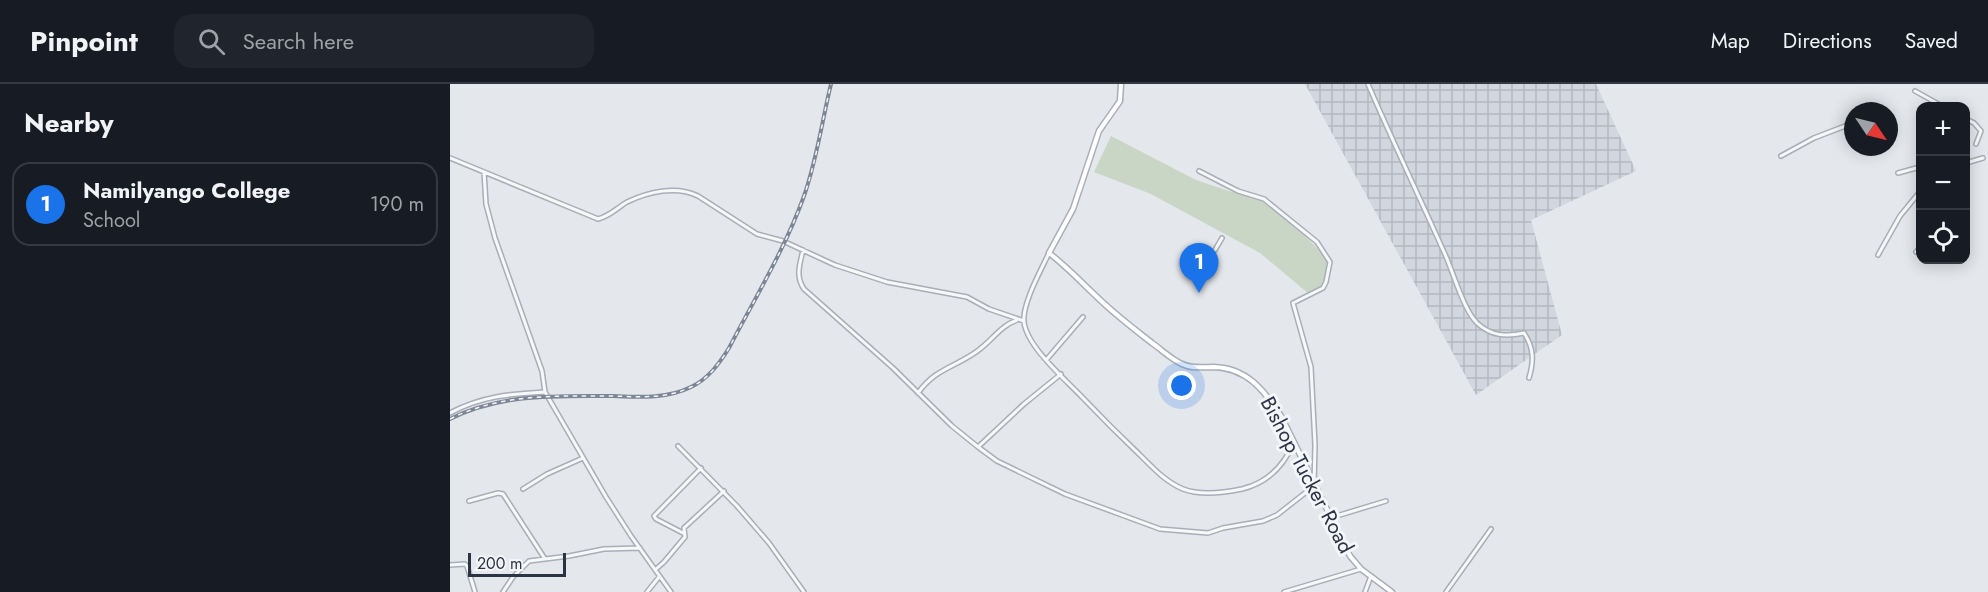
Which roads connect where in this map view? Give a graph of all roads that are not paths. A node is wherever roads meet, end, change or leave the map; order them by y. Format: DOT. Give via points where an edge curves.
graph roads {
  1 [pos="1121,84"];
  2 [pos="1368,84"];
  3 [pos="1915,91"];
  4 [pos="1935,102"];
  5 [pos="1970,121"];
  6 [pos="1844,126"];
  7 [pos="1976,144"];
  8 [pos="1781,156"];
  9 [pos="450,158"];
  10 [pos="1983,158"];
  11 [pos="1970,162"];
  12 [pos="1916,168"];
  13 [pos="484,171"];
  14 [pos="1199,171"];
  15 [pos="1898,173"];
  16 [pos="1916,196"];
  17 [pos="1222,238"];
  18 [pos="803,250"];
  19 [pos="1215,250"];
  20 [pos="1049,253"];
  21 [pos="1878,255"];
  22 [pos="1083,317"];
  23 [pos="1019,319"];
  24 [pos="1024,321"];
  25 [pos="1047,359"];
  26 [pos="1060,374"];
  27 [pos="1529,378"];
  28 [pos="545,392"];
  29 [pos="918,393"];
  30 [pos="450,413"];
  31 [pos="1294,442"];
  32 [pos="678,446"];
  33 [pos="978,447"];
  34 [pos="583,458"];
  35 [pos="701,468"];
  36 [pos="1314,486"];
  37 [pos="523,489"];
  38 [pos="724,491"];
  39 [pos="469,501"];
  40 [pos="1386,501"];
  41 [pos="1330,518"];
  42 [pos="1491,529"];
  43 [pos="685,534"];
  44 [pos="640,548"];
  45 [pos="545,559"];
  46 [pos="450,566"];
  47 [pos="1361,569"];
  48 [pos="655,570"];
  49 [pos="1371,576"];
  50 [pos="660,577"];
  51 [pos="475,592"];
  52 [pos="503,592"];
  53 [pos="647,592"];
  54 [pos="670,592"];
  55 [pos="804,592"];
  56 [pos="1284,592"];
  57 [pos="1365,592"];
  58 [pos="1392,592"];
  59 [pos="1446,592"];
  1 -- 20 [label="main road" via="1120,101 1100,131 1073,209"];
  2 -- 27 [label="street" via="1466,308 1488,331 1502,336 1524,333 1534,362"];
  3 -- 4 [label="street"];
  5 -- 7 [label="street" via="1981,131"];
  6 -- 8 [label="street"];
  9 -- 13 [label="street"];
  10 -- 11 [label="street"];
  12 -- 15 [label="street"];
  13 -- 18 [label="street" via="598,219 648,194 666,190 687,192 757,234"];
  13 -- 28 [label="street" via="486,204 542,371"];
  14 -- 36 [label="street" via="1264,199 1317,242 1329,261 1323,288 1293,303 1311,367"];
  16 -- 21 [label="street"];
  17 -- 19 [label="street"];
  18 -- 23 [label="street" via="887,282 967,297"];
  18 -- 29 [label="street" via="798,273 804,289"];
  20 -- 24 [label="street" via="1030,295"];
  20 -- 31 [label="main road, Bishop Tucker Road" via="1122,319 1178,362 1189,367 1228,369 1250,378 1268,396"];
  22 -- 25 [label="street"];
  23 -- 24 [label="street"];
  23 -- 29 [label="street" via="1007,324 962,361 937,372"];
  24 -- 25 [label="street"];
  25 -- 26 [label="street"];
  26 -- 31 [label="street" via="1158,472 1192,492 1225,492 1266,480"];
  26 -- 33 [label="street"];
  28 -- 30 [label="street" via="504,394"];
  28 -- 34 [label="street"];
  29 -- 33 [label="street"];
  31 -- 36 [label="main road, Bishop Tucker Road"];
  32 -- 35 [label="street"];
  33 -- 36 [label="street" via="1065,494 1160,529 1208,533 1263,521"];
  34 -- 37 [label="street"];
  34 -- 44 [label="street"];
  35 -- 38 [label="street"];
  35 -- 43 [label="street" via="654,516"];
  36 -- 41 [label="main road, Bishop Tucker Road"];
  38 -- 43 [label="street" via="684,528"];
  38 -- 55 [label="street"];
  39 -- 45 [label="street" via="503,494"];
  40 -- 41 [label="street"];
  41 -- 47 [label="main road, Bishop Tucker Road"];
  42 -- 59 [label="street"];
  43 -- 48 [label="street"];
  44 -- 45 [label="street" via="604,549"];
  44 -- 48 [label="street"];
  45 -- 52 [label="street" via="525,563"];
  46 -- 51 [label="street" via="467,566"];
  47 -- 49 [label="main road, Bishop Tucker Road"];
  47 -- 56 [label="street"];
  48 -- 50 [label="street"];
  49 -- 57 [label="street"];
  49 -- 58 [label="main road, Bishop Tucker Road"];
  50 -- 53 [label="street"];
  50 -- 54 [label="street"];
}
